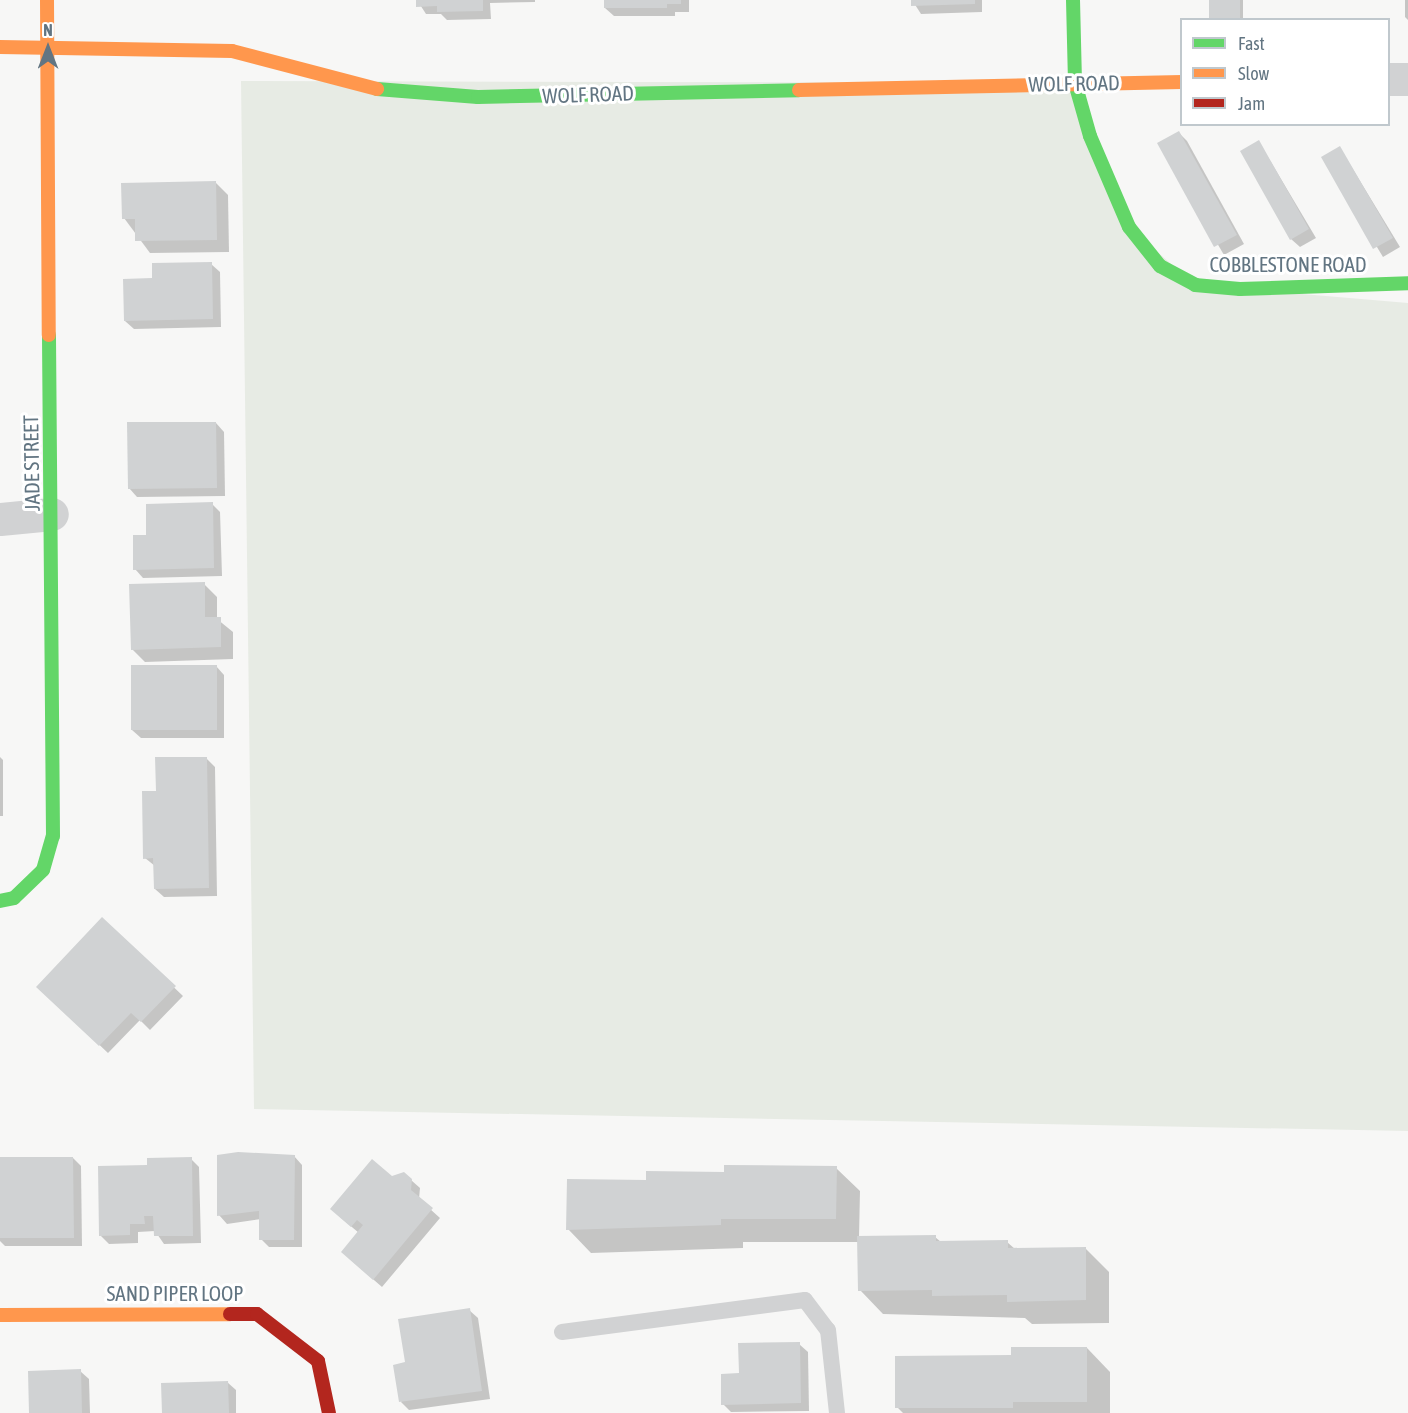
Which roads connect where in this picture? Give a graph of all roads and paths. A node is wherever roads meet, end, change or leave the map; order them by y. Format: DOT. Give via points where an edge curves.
graph roads {
  1 [pos="46,0"];
  2 [pos="1073,0"];
  3 [pos="47,46"];
  4 [pos="0,47"];
  5 [pos="1390,79"];
  6 [pos="1408,79"];
  7 [pos="1180,82"];
  8 [pos="1075,83"];
  9 [pos="1408,284"];
  10 [pos="52,514"];
  11 [pos="0,519"];
  12 [pos="0,901"];
  13 [pos="0,1315"];
  14 [pos="562,1332"];
  15 [pos="329,1413"];
  16 [pos="837,1413"];
  1 -- 3 [label="street, JADE STREET"];
  2 -- 8 [label="street, COBBLESTONE ROAD"];
  3 -- 4 [label="street, WOLF ROAD"];
  3 -- 8 [label="street, WOLF ROAD" via="232,51 383,91 478,97"];
  3 -- 10 [label="street, JADE STREET"];
  5 -- 6 [label="street"];
  7 -- 8 [label="street, WOLF ROAD"];
  8 -- 9 [label="street, COBBLESTONE ROAD" via="1090,136 1129,227 1160,266 1195,285 1240,289"];
  10 -- 11 [label="street"];
  10 -- 12 [label="street, JADE STREET" via="53,836 43,870 14,898"];
  13 -- 15 [label="street, SAND PIPER LOOP" via="257,1314 318,1361"];
  14 -- 16 [label="lane" via="805,1300 828,1330"];
}
